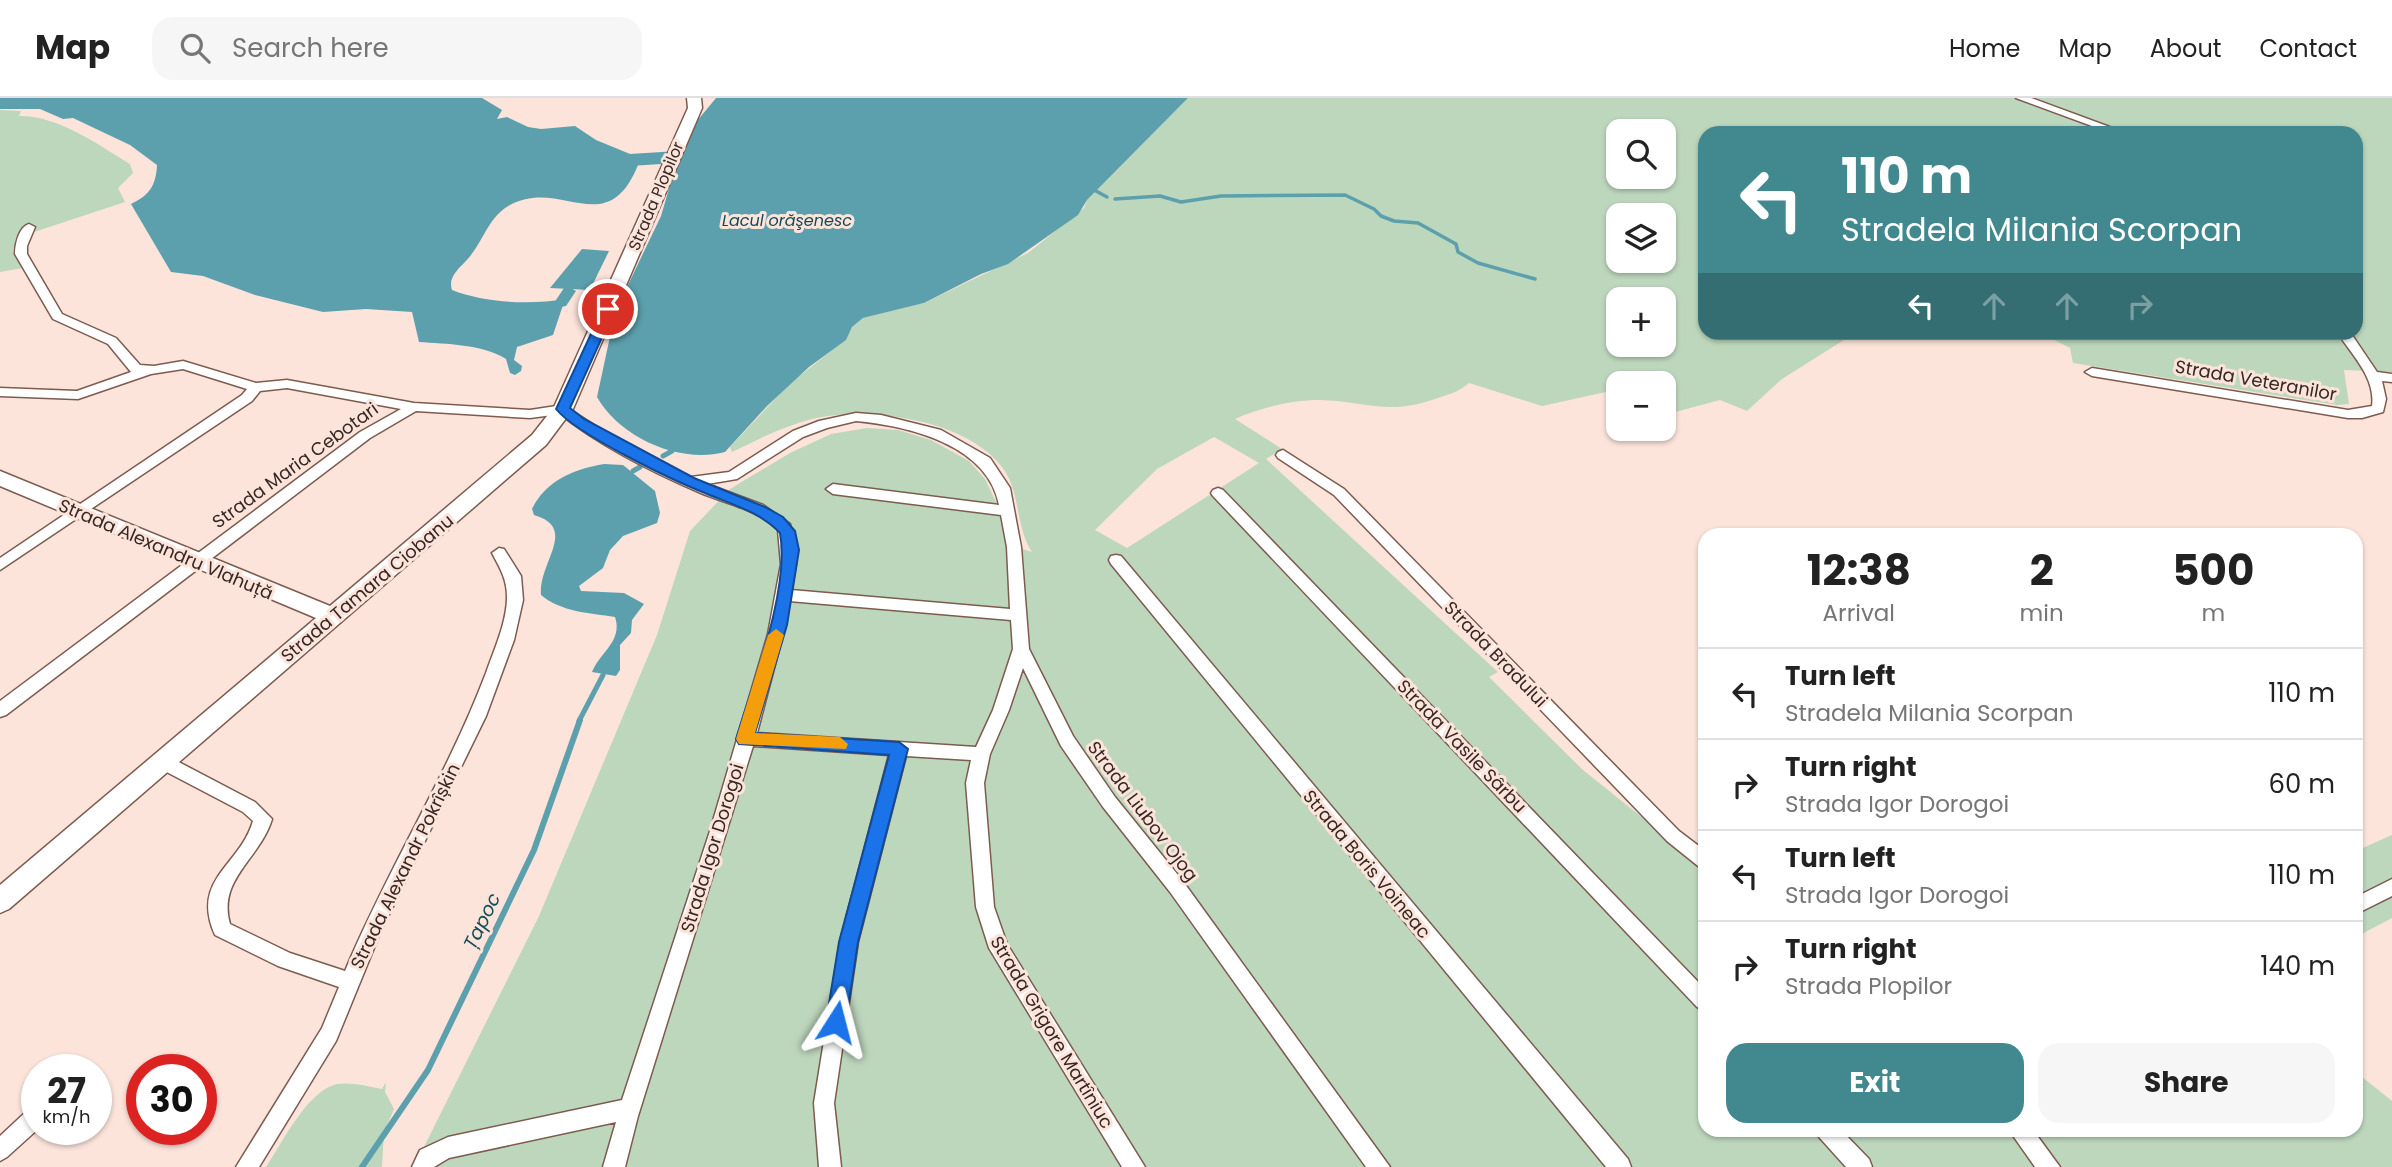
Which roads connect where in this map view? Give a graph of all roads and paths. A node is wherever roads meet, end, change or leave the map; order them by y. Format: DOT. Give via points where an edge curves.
graph roads {
  1 [pos="694,98"];
  2 [pos="2021,98"];
  3 [pos="2101,126"];
  4 [pos="29,227"];
  5 [pos="2348,340"];
  6 [pos="147,371"];
  7 [pos="2092,372"];
  8 [pos="2372,375"];
  9 [pos="2392,378"];
  10 [pos="256,387"];
  11 [pos="0,392"];
  12 [pos="414,408"];
  13 [pos="563,409"];
  14 [pos="1283,455"];
  15 [pos="0,478"];
  16 [pos="689,482"];
  17 [pos="833,489"];
  18 [pos="1218,493"];
  19 [pos="1007,511"];
  20 [pos="77,513"];
  21 [pos="499,554"];
  22 [pos="1116,560"];
  23 [pos="196,561"];
  24 [pos="0,565"];
  25 [pos="784,595"];
  26 [pos="1018,615"];
  27 [pos="332,616"];
  28 [pos="1021,649"];
  29 [pos="0,710"];
  30 [pos="745,739"];
  31 [pos="899,749"];
  32 [pos="981,754"];
  33 [pos="165,762"];
  34 [pos="1698,855"];
  35 [pos="2392,887"];
  36 [pos="0,901"];
  37 [pos="2363,902"];
  38 [pos="348,981"];
  39 [pos="1698,995"];
  40 [pos="628,1109"];
  41 [pos="21,1130"];
  42 [pos="1833,1137"];
  43 [pos="2028,1137"];
  44 [pos="0,1150"];
  45 [pos="247,1167"];
  46 [pos="423,1167"];
  47 [pos="614,1167"];
  48 [pos="830,1167"];
  49 [pos="1134,1167"];
  50 [pos="1379,1167"];
  51 [pos="1620,1167"];
  52 [pos="1861,1167"];
  53 [pos="2049,1167"];
  1 -- 13 [label="street, Strada Plopilor" via="695,108"];
  2 -- 3 [label="street"];
  4 -- 6 [label="street" via="21,254 57,316 112,341 132,367"];
  5 -- 8 [label="street, Strada Veteranilor"];
  6 -- 10 [label="street" via="183,365"];
  6 -- 11 [label="street" via="78,395"];
  7 -- 8 [label="street, Strada Veteranilor" via="2361,414 2378,409 2380,402"];
  8 -- 9 [label="street"];
  10 -- 12 [label="street" via="287,384"];
  10 -- 20 [label="street"];
  12 -- 13 [label="street" via="530,414"];
  12 -- 23 [label="street, Strada Maria Cebotari" via="365,435"];
  13 -- 16 [label="street, Strada Igor Dorogoi" via="579,423"];
  13 -- 27 [label="street, Strada Tamara Ciobanu" via="539,440"];
  14 -- 34 [label="street, Strada Bradului" via="1339,492 1645,808"];
  15 -- 20 [label="street, Strada Аlexandru Vlahuță"];
  16 -- 19 [label="street, Strada Liubov Ojog" via="732,475 798,434 824,424 856,417 881,419 936,433 972,452 999,480"];
  16 -- 25 [label="street, Strada Igor Dorogoi" via="759,510 788,531 791,550"];
  17 -- 19 [label="street"];
  18 -- 39 [label="street, Strada Vasile Sârbu"];
  19 -- 26 [label="street, Strada Liubov Ojog"];
  20 -- 23 [label="street, Strada Аlexandru Vlahuță"];
  20 -- 24 [label="street"];
  21 -- 38 [label="street, Strada Alexandr Pokrîșkin" via="513,576 515,600 494,676"];
  22 -- 51 [label="street, Strada Boris Voineac"];
  23 -- 27 [label="street, Strada Аlexandru Vlahuță"];
  23 -- 29 [label="street, Strada Maria Cebotari"];
  25 -- 26 [label="street"];
  25 -- 30 [label="street, Strada Igor Dorogoi"];
  26 -- 28 [label="street, Strada Liubov Ojog"];
  27 -- 33 [label="street, Strada Tamara Ciobanu"];
  28 -- 32 [label="street, Strada Grigore Martîniuc"];
  28 -- 50 [label="street, Strada Liubov Ojog" via="1067,741 1109,802 1176,886"];
  30 -- 31 [label="street"];
  30 -- 40 [label="street, Strada Igor Dorogoi"];
  31 -- 32 [label="street"];
  31 -- 48 [label="street" via="849,942 824,1103"];
  32 -- 49 [label="street, Strada Grigore Martîniuc" via="975,783 990,928"];
  33 -- 36 [label="street, Strada Tamara Ciobanu"];
  33 -- 38 [label="street" via="260,813 263,819 222,885 216,909 222,929 285,960"];
  35 -- 37 [label="street"];
  38 -- 45 [label="street, Strada Alexandr Pokrîșkin" via="329,1034"];
  40 -- 46 [label="street" via="448,1149 427,1157"];
  40 -- 47 [label="street, Strada Igor Dorogoi"];
  41 -- 44 [label="street"];
  42 -- 52 [label="street"];
  43 -- 53 [label="street"];
}
